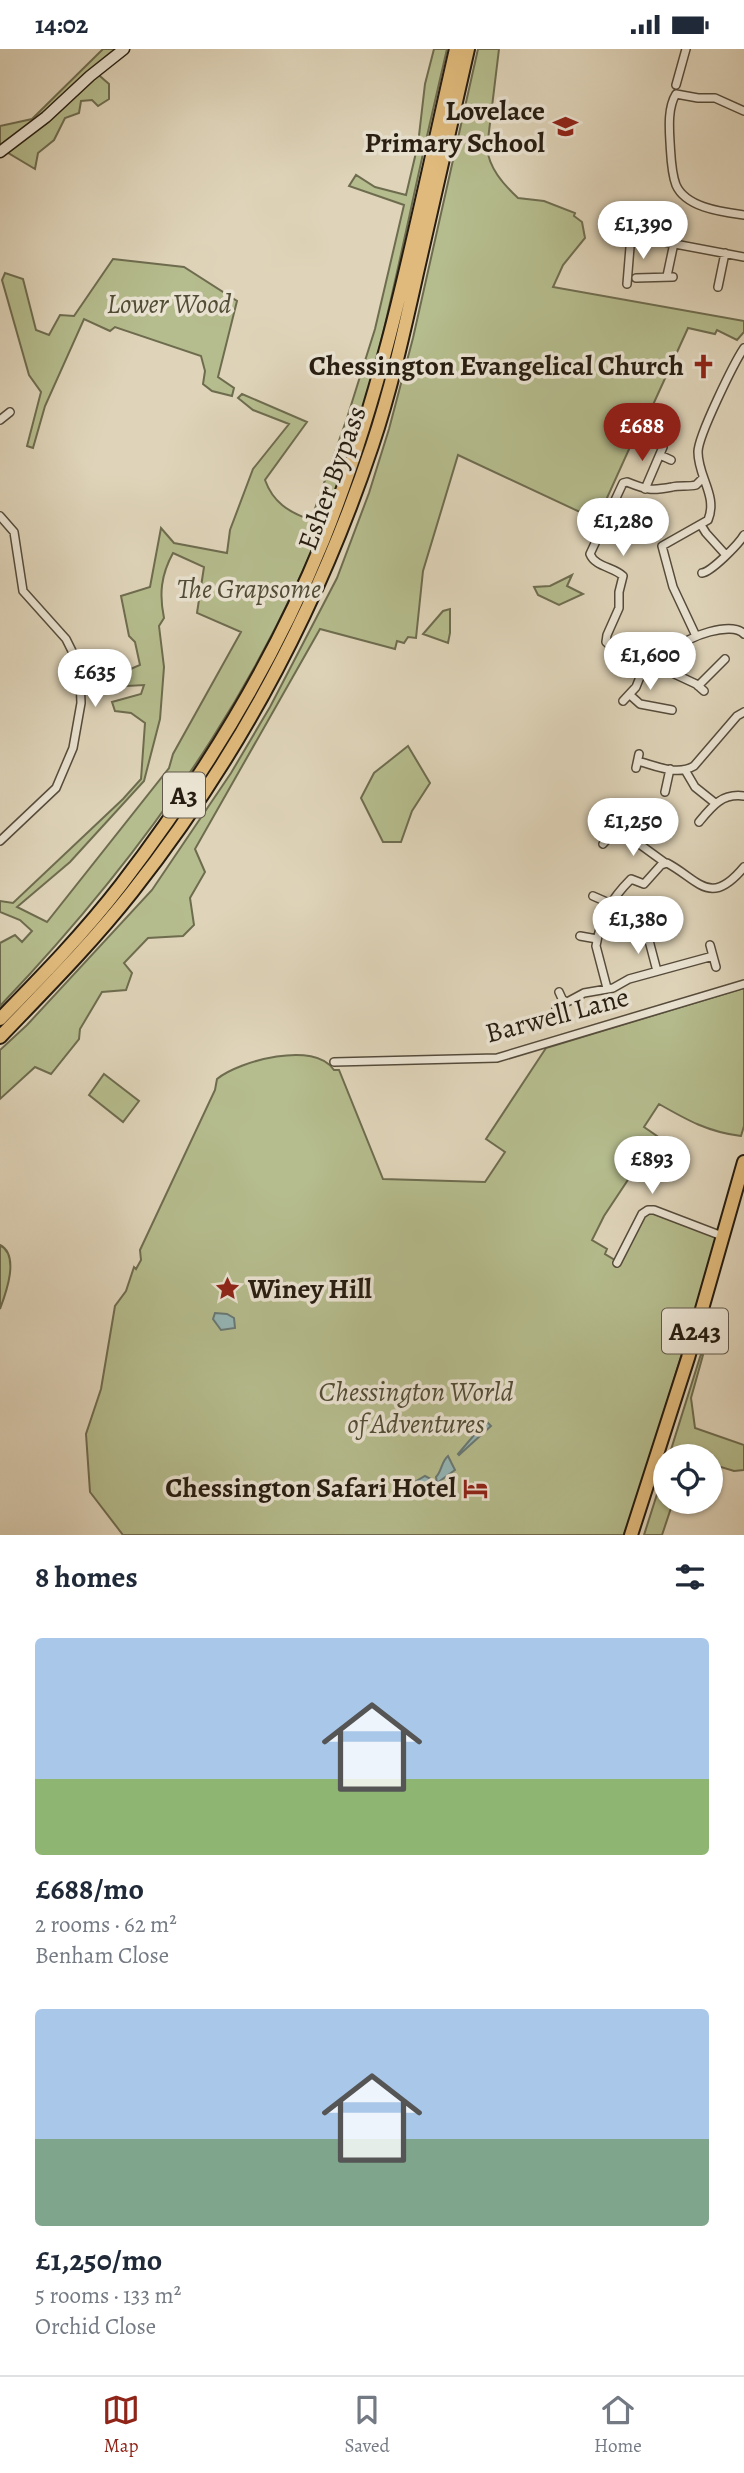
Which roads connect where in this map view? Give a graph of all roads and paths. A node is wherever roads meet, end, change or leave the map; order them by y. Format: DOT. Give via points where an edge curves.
graph roads {
  1 [pos="124,49"];
  2 [pos="456,49"];
  3 [pos="468,49"];
  4 [pos="686,49"];
  5 [pos="676,89"];
  6 [pos="744,110"];
  7 [pos="0,152"];
  8 [pos="744,215"];
  9 [pos="606,230"];
  10 [pos="631,235"];
  11 [pos="674,243"];
  12 [pos="725,253"];
  13 [pos="744,257"];
  14 [pos="636,278"];
  15 [pos="627,284"];
  16 [pos="718,287"];
  17 [pos="744,348"];
  18 [pos="671,460"];
  19 [pos="702,479"];
  20 [pos="645,489"];
  21 [pos="0,516"];
  22 [pos="701,526"];
  23 [pos="744,535"];
  24 [pos="725,554"];
  25 [pos="702,573"];
  26 [pos="744,634"];
  27 [pos="696,636"];
  28 [pos="724,659"];
  29 [pos="646,662"];
  30 [pos="666,670"];
  31 [pos="667,707"];
  32 [pos="744,712"];
  33 [pos="638,761"];
  34 [pos="670,769"];
  35 [pos="685,770"];
  36 [pos="665,792"];
  37 [pos="744,796"];
  38 [pos="715,803"];
  39 [pos="699,822"];
  40 [pos="0,841"];
  41 [pos="603,844"];
  42 [pos="664,862"];
  43 [pos="744,867"];
  44 [pos="593,895"];
  45 [pos="609,903"];
  46 [pos="650,935"];
  47 [pos="580,936"];
  48 [pos="597,939"];
  49 [pos="710,945"];
  50 [pos="713,956"];
  51 [pos="716,967"];
  52 [pos="657,971"];
  53 [pos="744,984"];
  54 [pos="607,988"];
  55 [pos="559,992"];
  56 [pos="564,1003"];
  57 [pos="556,1008"];
  58 [pos="0,1019"];
  59 [pos="0,1037"];
  60 [pos="334,1062"];
  61 [pos="744,1162"];
  62 [pos="722,1236"];
  63 [pos="617,1263"];
  64 [pos="631,1535"];
  1 -- 7 [label="street"];
  2 -- 58 [label="highway, Esher Bypass / A3" via="378,378 324,540 307,577 218,747 121,885"];
  3 -- 59 [label="highway, Esher Bypass / A3" via="373,445 317,588 276,672 220,769 132,892"];
  4 -- 5 [label="street"];
  5 -- 6 [label="street"];
  5 -- 8 [label="street" via="670,133 676,185 699,205"];
  9 -- 10 [label="street"];
  10 -- 11 [label="street"];
  10 -- 15 [label="street"];
  11 -- 12 [label="street"];
  11 -- 14 [label="street" via="670,277"];
  12 -- 13 [label="street"];
  12 -- 16 [label="street"];
  17 -- 19 [label="street" via="699,443"];
  18 -- 20 [label="street" via="662,451"];
  19 -- 20 [label="street" via="691,487"];
  19 -- 22 [label="street" via="712,503 708,520"];
  20 -- 29 [label="street" via="623,483 590,554 594,561 623,576 619,608 606,642"];
  21 -- 40 [label="street" via="14,532 23,590 66,639 75,657 81,703 73,748 55,788"];
  22 -- 24 [label="street"];
  22 -- 27 [label="street" via="664,543 661,551"];
  23 -- 24 [label="street" via="738,546"];
  24 -- 25 [label="street" via="709,572"];
  26 -- 27 [label="street" via="734,629"];
  27 -- 30 [label="street" via="676,649"];
  28 -- 30 [label="street" via="701,688"];
  29 -- 30 [label="street"];
  29 -- 31 [label="street" via="626,698"];
  32 -- 35 [label="street"];
  33 -- 34 [label="street"];
  34 -- 35 [label="street"];
  34 -- 36 [label="street"];
  35 -- 38 [label="street" via="695,787"];
  37 -- 38 [label="street" via="733,795"];
  38 -- 39 [label="street"];
  41 -- 42 [label="street" via="620,830"];
  42 -- 43 [label="street" via="693,883 709,888 730,882"];
  42 -- 45 [label="street" via="644,884 631,879"];
  44 -- 45 [label="street"];
  45 -- 48 [label="street"];
  46 -- 52 [label="street"];
  47 -- 48 [label="street"];
  48 -- 54 [label="street"];
  49 -- 50 [label="street"];
  50 -- 51 [label="street"];
  50 -- 52 [label="street"];
  52 -- 54 [label="street"];
  53 -- 60 [label="street, Barwell Lane" via="497,1058"];
  54 -- 56 [label="street"];
  55 -- 56 [label="street"];
  56 -- 57 [label="street"];
  61 -- 62 [label="highway, A243"];
  62 -- 63 [label="street" via="648,1210"];
  62 -- 64 [label="highway, A243"];
}
